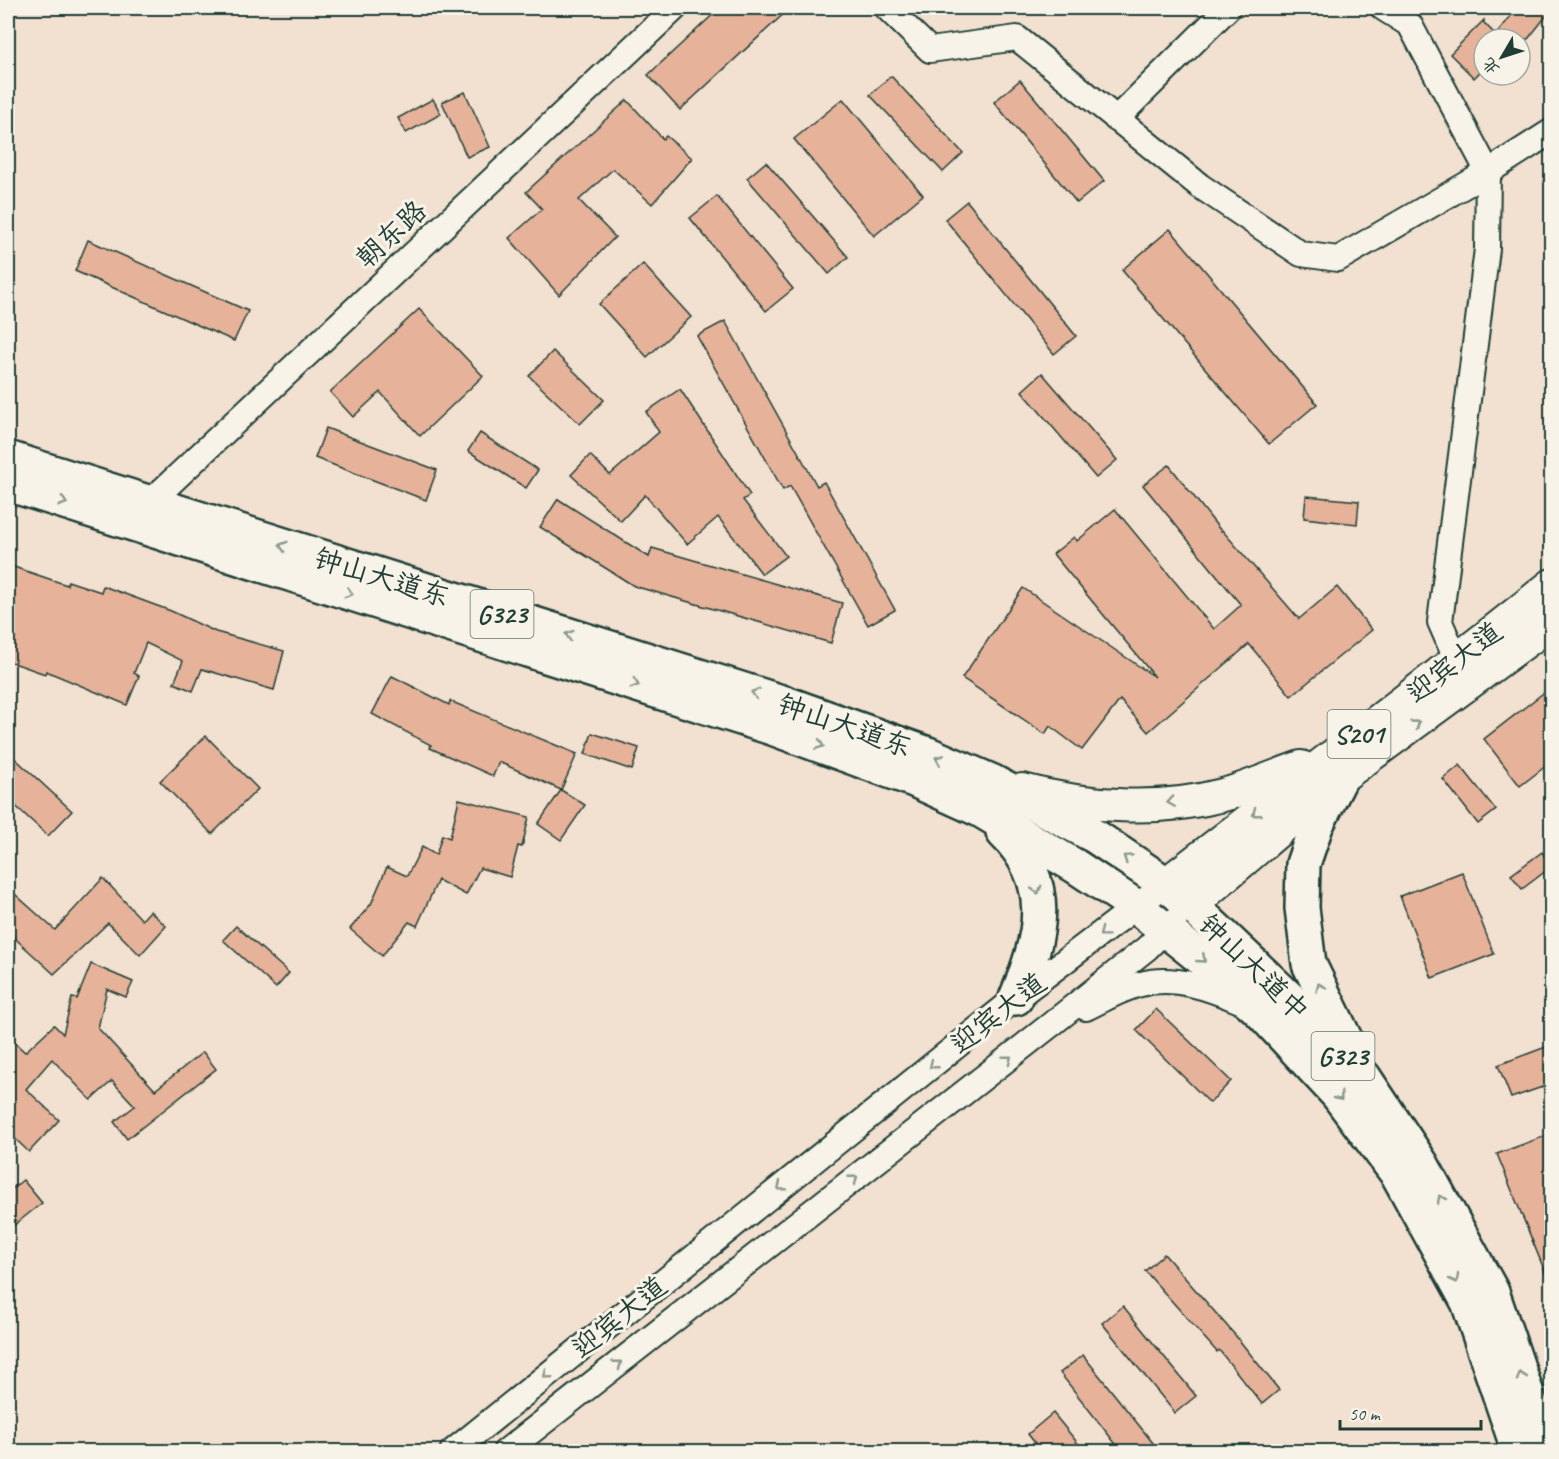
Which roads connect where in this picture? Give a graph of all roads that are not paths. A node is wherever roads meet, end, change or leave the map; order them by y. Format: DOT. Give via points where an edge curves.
graph roads {
  1 [pos="675,8"];
  2 [pos="887,8"];
  3 [pos="1228,8"];
  4 [pos="1383,8"];
  5 [pos="1116,119"];
  6 [pos="1551,131"];
  7 [pos="1488,172"];
  8 [pos="8,458"];
  9 [pos="8,484"];
  10 [pos="148,504"];
  11 [pos="1551,585"];
  12 [pos="1551,622"];
  13 [pos="1465,672"];
  14 [pos="1334,768"];
  15 [pos="986,796"];
  16 [pos="1166,884"];
  17 [pos="1191,905"];
  18 [pos="1137,907"];
  19 [pos="1164,930"];
  20 [pos="1016,998"];
  21 [pos="1260,1011"];
  22 [pos="1053,1023"];
  23 [pos="1364,1077"];
  24 [pos="452,1452"];
  25 [pos="505,1452"];
  26 [pos="1519,1452"];
  27 [pos="1547,1452"];
  1 -- 10 [label="street, 朝东路"];
  2 -- 5 [label="street" via="930,50 1017,39"];
  3 -- 5 [label="street"];
  4 -- 7 [label="street" via="1410,25"];
  5 -- 7 [label="street" via="1200,186 1301,254 1338,259"];
  6 -- 7 [label="street"];
  7 -- 13 [label="street" via="1487,249 1440,622"];
  8 -- 10 [label="highway, 钟山大道东 / G323"];
  9 -- 15 [label="highway, 钟山大道东 / G323, one-way" via="772,728 914,780"];
  15 -- 10 [label="highway, 钟山大道东 / G323, one-way" via="928,754 788,704"];
  11 -- 13 [label="main road, 迎宾大道 / S201"];
  12 -- 13 [label="main road, 迎宾大道 / S201"];
  13 -- 14 [label="main road, 迎宾大道 / S201"];
  14 -- 15 [label="main road, one-way" via="1222,795 1146,806"];
  14 -- 16 [label="main road, 迎宾大道 / S201, one-way"];
  14 -- 17 [label="main road, 迎宾大道 / S201"];
  23 -- 14 [label="highway, one-way" via="1310,964 1302,908 1303,864"];
  16 -- 15 [label="highway, 钟山大道中 / G323, one-way" via="1096,837"];
  15 -- 18 [label="highway, 钟山大道中 / G323"];
  15 -- 20 [label="highway, one-way" via="1030,868 1040,901 1040,924 1031,961"];
  16 -- 17 [label="highway, 钟山大道中 / G323"];
  16 -- 18 [label="street, 迎宾大道"];
  17 -- 19 [label="street, 迎宾大道"];
  17 -- 23 [label="highway, 钟山大道中 / G323" via="1289,998"];
  18 -- 19 [label="highway, 钟山大道中 / G323"];
  18 -- 20 [label="street, 迎宾大道, one-way"];
  19 -- 21 [label="highway, 钟山大道中 / G323, one-way"];
  19 -- 22 [label="street, 迎宾大道"];
  20 -- 24 [label="street, 迎宾大道, one-way"];
  21 -- 22 [label="street" via="1214,989 1153,982 1140,984"];
  21 -- 26 [label="highway, 钟山大道中 / G323, one-way" via="1338,1095 1398,1175 1467,1302"];
  25 -- 22 [label="street, 迎宾大道, one-way"];
  27 -- 23 [label="highway, 钟山大道中 / G323, one-way" via="1492,1292 1421,1163"];
}
